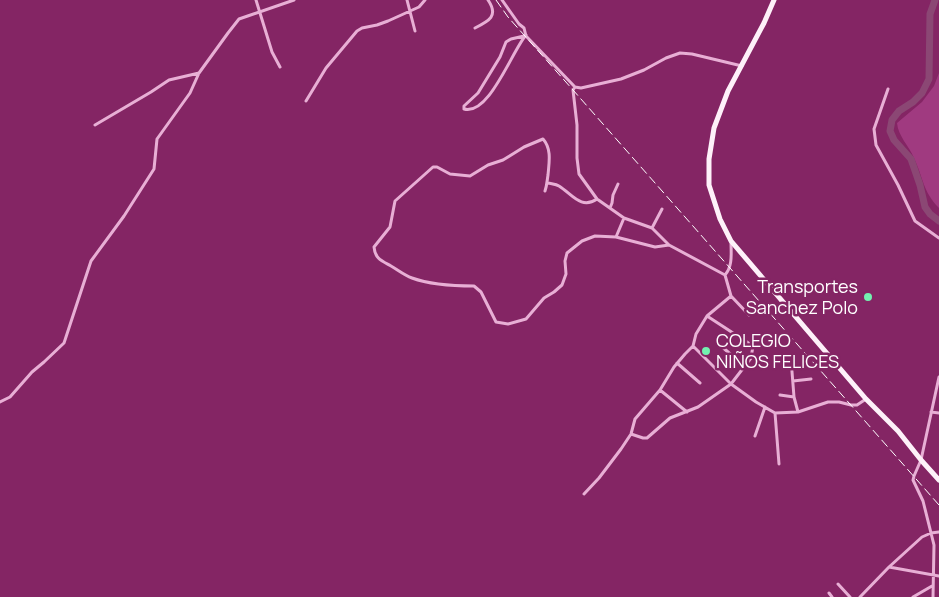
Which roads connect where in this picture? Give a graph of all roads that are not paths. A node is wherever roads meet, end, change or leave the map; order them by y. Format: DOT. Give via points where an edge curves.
graph roads {
  1 [pos="256,0"];
  2 [pos="294,0"];
  3 [pos="407,0"];
  4 [pos="425,0"];
  5 [pos="488,0"];
  6 [pos="502,0"];
  7 [pos="774,0"];
  8 [pos="410,11"];
  9 [pos="259,12"];
  10 [pos="475,28"];
  11 [pos="415,31"];
  12 [pos="525,36"];
  13 [pos="280,66"];
  14 [pos="742,66"];
  15 [pos="199,73"];
  16 [pos="575,87"];
  17 [pos="888,89"];
  18 [pos="306,101"];
  19 [pos="95,125"];
  20 [pos="548,183"];
  21 [pos="618,184"];
  22 [pos="545,192"];
  23 [pos="597,199"];
  24 [pos="610,208"];
  25 [pos="662,209"];
  26 [pos="624,218"];
  27 [pos="652,228"];
  28 [pos="616,237"];
  29 [pos="939,238"];
  30 [pos="731,241"];
  31 [pos="669,245"];
  32 [pos="725,275"];
  33 [pos="731,296"];
  34 [pos="749,315"];
  35 [pos="707,316"];
  36 [pos="720,345"];
  37 [pos="693,346"];
  38 [pos="790,358"];
  39 [pos="677,363"];
  40 [pos="745,367"];
  41 [pos="939,377"];
  42 [pos="811,379"];
  43 [pos="793,381"];
  44 [pos="700,383"];
  45 [pos="731,384"];
  46 [pos="937,389"];
  47 [pos="660,390"];
  48 [pos="780,395"];
  49 [pos="794,396"];
  50 [pos="866,398"];
  51 [pos="0,402"];
  52 [pos="765,407"];
  53 [pos="687,412"];
  54 [pos="798,412"];
  55 [pos="931,412"];
  56 [pos="776,413"];
  57 [pos="939,413"];
  58 [pos="630,434"];
  59 [pos="755,436"];
  60 [pos="921,460"];
  61 [pos="779,464"];
  62 [pos="939,480"];
  63 [pos="584,494"];
  64 [pos="939,532"];
  65 [pos="931,534"];
  66 [pos="889,567"];
  67 [pos="933,575"];
  68 [pos="939,576"];
  69 [pos="838,584"];
  70 [pos="932,586"];
  71 [pos="829,593"];
  72 [pos="865,596"];
  73 [pos="832,597"];
  74 [pos="850,597"];
  75 [pos="860,597"];
  76 [pos="913,597"];
  77 [pos="932,597"];
  1 -- 9 [label="street"];
  2 -- 9 [label="street"];
  3 -- 8 [label="street"];
  4 -- 8 [label="street"];
  5 -- 10 [label="street" via="493,15"];
  6 -- 12 [label="street" via="524,28"];
  7 -- 14 [label="main road"];
  8 -- 11 [label="street"];
  8 -- 18 [label="street" via="357,31 326,68"];
  9 -- 13 [label="street"];
  9 -- 15 [label="street" via="239,19"];
  12 -- 12 [label="street" via="492,93 471,109 464,109 478,93 506,42"];
  12 -- 16 [label="street"];
  14 -- 16 [label="street" via="680,53 621,79"];
  14 -- 30 [label="main road" via="714,128 709,159 710,185 720,219"];
  15 -- 19 [label="street" via="169,80"];
  15 -- 51 [label="street" via="190,93 157,138 154,169 91,261 64,343 10,397"];
  16 -- 23 [label="street" via="579,174"];
  17 -- 29 [label="street" via="874,129 876,145 915,221"];
  20 -- 22 [label="street"];
  20 -- 23 [label="street" via="558,185 584,202 591,203"];
  20 -- 28 [label="street" via="550,155 543,139 470,176 450,174 433,167 395,201 390,227 374,252 378,259 410,278 474,286 481,292 496,322 508,324 526,319 544,298 562,285 567,253 595,236"];
  21 -- 24 [label="street"];
  23 -- 24 [label="street"];
  24 -- 26 [label="street"];
  25 -- 27 [label="street"];
  26 -- 27 [label="street"];
  26 -- 28 [label="street"];
  27 -- 31 [label="street"];
  28 -- 31 [label="street" via="655,247"];
  30 -- 32 [label="street" via="731,263"];
  30 -- 50 [label="main road"];
  31 -- 32 [label="street"];
  32 -- 33 [label="street"];
  33 -- 34 [label="street"];
  33 -- 35 [label="street"];
  35 -- 37 [label="street"];
  35 -- 40 [label="street" via="753,346"];
  36 -- 40 [label="street"];
  37 -- 39 [label="street"];
  37 -- 45 [label="street"];
  38 -- 43 [label="street"];
  39 -- 44 [label="street"];
  39 -- 47 [label="street"];
  40 -- 45 [label="street"];
  41 -- 46 [label="street"];
  42 -- 43 [label="street"];
  43 -- 49 [label="street"];
  45 -- 52 [label="street"];
  45 -- 53 [label="street"];
  46 -- 55 [label="street"];
  47 -- 53 [label="street"];
  47 -- 58 [label="street" via="635,419"];
  48 -- 49 [label="street"];
  49 -- 54 [label="street"];
  50 -- 54 [label="street" via="857,404 828,402"];
  50 -- 60 [label="main road"];
  52 -- 56 [label="street"];
  52 -- 59 [label="street"];
  53 -- 58 [label="street" via="670,418 647,438"];
  54 -- 56 [label="street"];
  55 -- 57 [label="street"];
  55 -- 60 [label="street"];
  56 -- 61 [label="street"];
  58 -- 63 [label="street"];
  60 -- 62 [label="main road"];
  60 -- 65 [label="street" via="913,480 923,501"];
  64 -- 65 [label="street"];
  65 -- 66 [label="street" via="922,537"];
  65 -- 67 [label="street"];
  66 -- 67 [label="street"];
  66 -- 72 [label="street"];
  67 -- 68 [label="street"];
  67 -- 70 [label="street"];
  69 -- 74 [label="street"];
  70 -- 76 [label="street"];
  70 -- 77 [label="street"];
  71 -- 73 [label="street"];
  72 -- 75 [label="street"];
}
